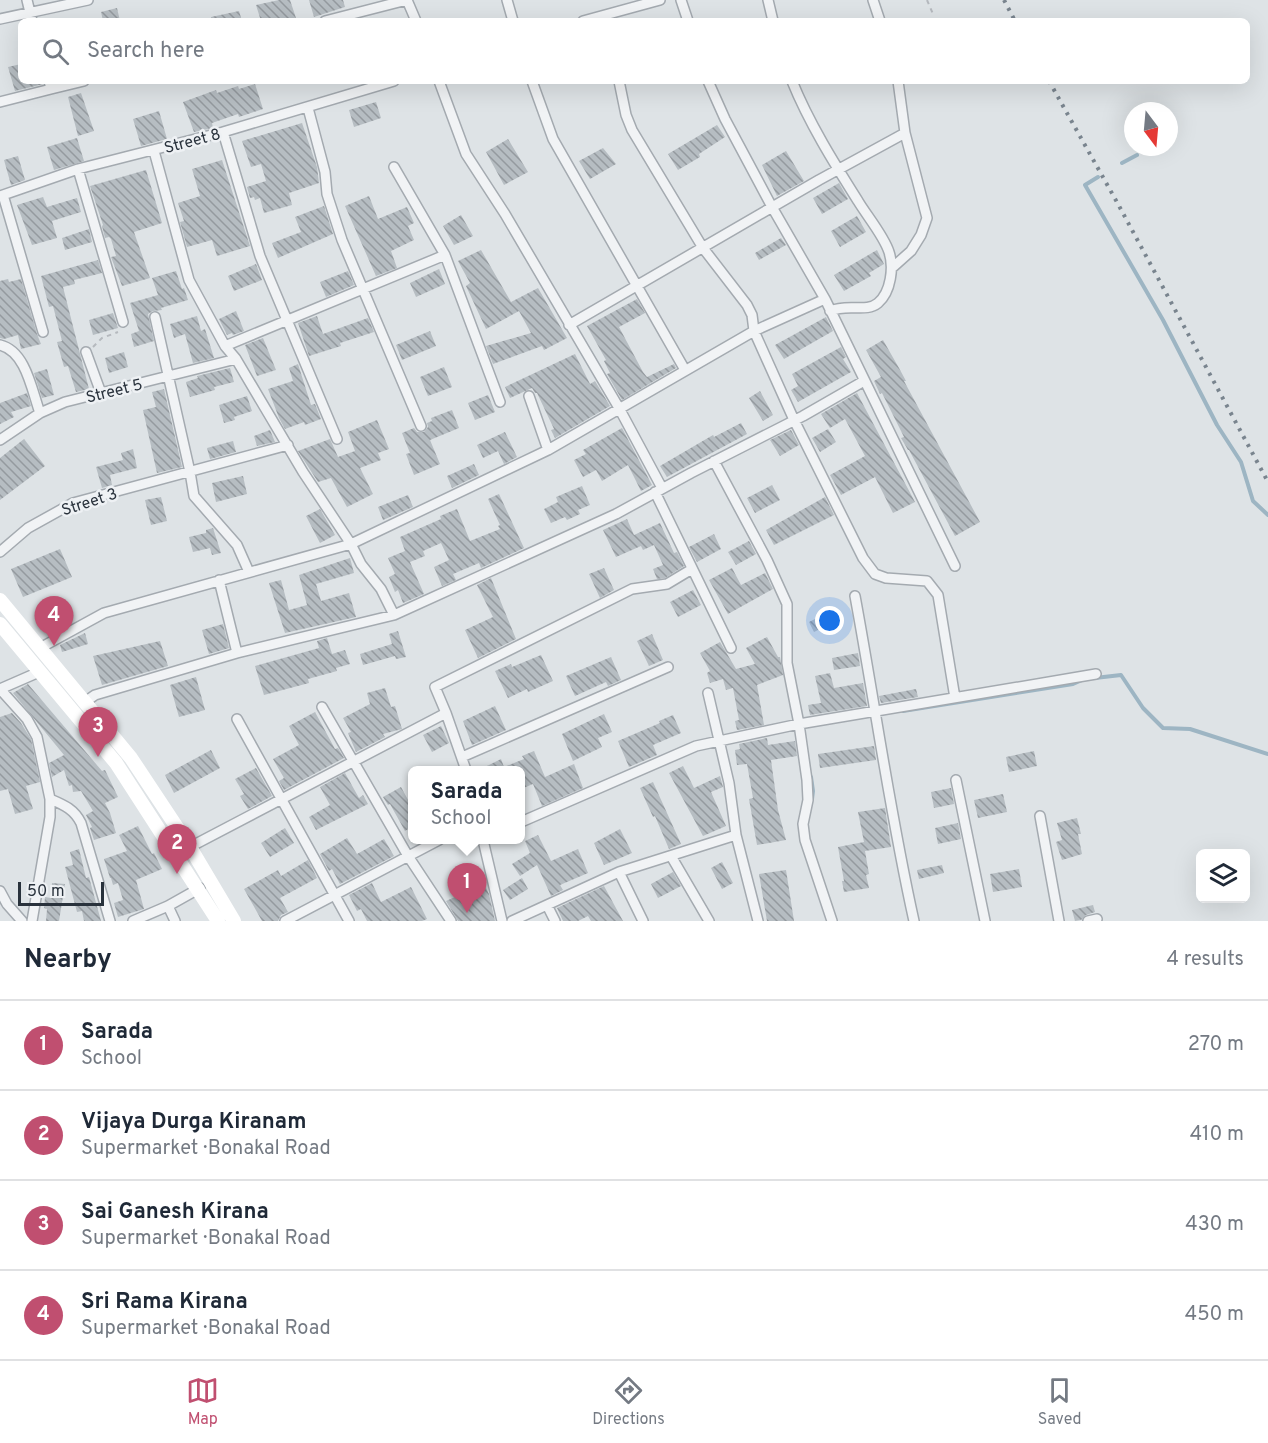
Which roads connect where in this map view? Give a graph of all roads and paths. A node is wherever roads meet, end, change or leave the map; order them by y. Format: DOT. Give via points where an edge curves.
graph roads {
  1 [pos="27,0"];
  2 [pos="88,0"];
  3 [pos="407,0"];
  4 [pos="507,0"];
  5 [pos="660,0"];
  6 [pos="681,0"];
  7 [pos="768,0"];
  8 [pos="873,0"];
  9 [pos="927,0"];
  10 [pos="933,14"];
  11 [pos="31,17"];
  12 [pos="337,18"];
  13 [pos="415,18"];
  14 [pos="512,18"];
  15 [pos="604,18"];
  16 [pos="687,18"];
  17 [pos="772,18"];
  18 [pos="879,18"];
  19 [pos="0,19"];
  20 [pos="383,84"];
  21 [pos="440,84"];
  22 [pos="533,84"];
  23 [pos="620,84"];
  24 [pos="709,84"];
  25 [pos="793,84"];
  26 [pos="898,84"];
  27 [pos="50,85"];
  28 [pos="0,102"];
  29 [pos="308,108"];
  30 [pos="223,132"];
  31 [pos="905,133"];
  32 [pos="154,150"];
  33 [pos="394,167"];
  34 [pos="78,169"];
  35 [pos="838,169"];
  36 [pos="1,195"];
  37 [pos="772,207"];
  38 [pos="703,248"];
  39 [pos="445,255"];
  40 [pos="892,268"];
  41 [pos="638,285"];
  42 [pos="364,288"];
  43 [pos="825,299"];
  44 [pos="830,311"];
  45 [pos="155,317"];
  46 [pos="287,319"];
  47 [pos="123,322"];
  48 [pos="569,325"];
  49 [pos="754,331"];
  50 [pos="43,332"];
  51 [pos="0,345"];
  52 [pos="225,346"];
  53 [pos="86,352"];
  54 [pos="236,359"];
  55 [pos="685,370"];
  56 [pos="168,376"];
  57 [pos="864,381"];
  58 [pos="101,393"];
  59 [pos="529,396"];
  60 [pos="500,402"];
  61 [pos="619,408"];
  62 [pos="40,413"];
  63 [pos="794,420"];
  64 [pos="421,426"];
  65 [pos="337,439"];
  66 [pos="0,440"];
  67 [pos="288,445"];
  68 [pos="548,450"];
  69 [pos="714,460"];
  70 [pos="190,472"];
  71 [pos="659,490"];
  72 [pos="351,544"];
  73 [pos="0,552"];
  74 [pos="955,566"];
  75 [pos="692,569"];
  76 [pos="249,572"];
  77 [pos="219,580"];
  78 [pos="855,596"];
  79 [pos="0,600"];
  80 [pos="394,615"];
  81 [pos="0,624"];
  82 [pos="40,648"];
  83 [pos="730,648"];
  84 [pos="237,652"];
  85 [pos="668,667"];
  86 [pos="39,672"];
  87 [pos="1096,674"];
  88 [pos="0,689"];
  89 [pos="708,693"];
  90 [pos="955,698"];
  91 [pos="85,702"];
  92 [pos="322,707"];
  93 [pos="446,713"];
  94 [pos="877,714"];
  95 [pos="237,719"];
  96 [pos="799,724"];
  97 [pos="721,741"];
  98 [pos="462,757"];
  99 [pos="354,762"];
  100 [pos="465,766"];
  101 [pos="956,780"];
  102 [pos="50,799"];
  103 [pos="283,800"];
  104 [pos="1040,816"];
  105 [pos="525,820"];
  106 [pos="736,835"];
  107 [pos="431,844"];
  108 [pos="484,844"];
  109 [pos="190,847"];
  110 [pos="408,856"];
  111 [pos="671,856"];
  112 [pos="619,872"];
  113 [pos="204,885"];
  114 [pos="0,891"];
  115 [pos="335,894"];
  116 [pos="547,905"];
  117 [pos="168,906"];
  118 [pos="22,921"];
  119 [pos="32,921"];
  120 [pos="110,921"];
  121 [pos="133,921"];
  122 [pos="175,921"];
  123 [pos="218,921"];
  124 [pos="234,921"];
  125 [pos="285,921"];
  126 [pos="349,921"];
  127 [pos="451,921"];
  128 [pos="502,921"];
  129 [pos="512,921"];
  130 [pos="555,921"];
  131 [pos="644,921"];
  132 [pos="709,921"];
  133 [pos="758,921"];
  134 [pos="832,921"];
  135 [pos="914,921"];
  136 [pos="985,921"];
  137 [pos="1059,921"];
  1 -- 11 [label="street"];
  2 -- 11 [label="street"];
  3 -- 12 [label="street"];
  3 -- 13 [label="street"];
  4 -- 14 [label="street"];
  5 -- 15 [label="street"];
  6 -- 16 [label="street"];
  7 -- 17 [label="street"];
  8 -- 18 [label="street"];
  9 -- 10 [label="path"];
  11 -- 19 [label="street"];
  20 -- 29 [label="street, Street 8"];
  21 -- 48 [label="street" via="466,154"];
  22 -- 41 [label="street" via="553,139"];
  23 -- 38 [label="street" via="632,130"];
  24 -- 37 [label="street"];
  25 -- 35 [label="street"];
  26 -- 31 [label="street"];
  27 -- 28 [label="street"];
  29 -- 30 [label="street, Street 8"];
  29 -- 42 [label="street" via="327,194"];
  30 -- 32 [label="street, Street 8"];
  30 -- 46 [label="street" via="260,256"];
  31 -- 35 [label="street"];
  31 -- 40 [label="street" via="926,222 911,251"];
  32 -- 34 [label="street, Street 8"];
  32 -- 52 [label="street" via="189,280"];
  33 -- 39 [label="street"];
  34 -- 36 [label="street, Street 8"];
  34 -- 47 [label="street"];
  35 -- 37 [label="street"];
  35 -- 40 [label="street" via="889,251"];
  36 -- 50 [label="street"];
  37 -- 38 [label="street"];
  37 -- 43 [label="street"];
  38 -- 41 [label="street"];
  38 -- 49 [label="street" via="747,305"];
  39 -- 42 [label="street"];
  39 -- 60 [label="street"];
  40 -- 44 [label="street" via="881,301 866,308 850,306"];
  41 -- 48 [label="street"];
  41 -- 55 [label="street"];
  42 -- 46 [label="street"];
  42 -- 64 [label="street"];
  43 -- 44 [label="street"];
  43 -- 49 [label="street"];
  44 -- 57 [label="street"];
  45 -- 56 [label="street"];
  46 -- 52 [label="street"];
  46 -- 65 [label="street"];
  47 -- 53 [label="path" via="117,334 102,338"];
  48 -- 61 [label="street"];
  49 -- 55 [label="street"];
  49 -- 63 [label="street"];
  51 -- 62 [label="street" via="15,353 24,366"];
  52 -- 54 [label="street"];
  53 -- 58 [label="street"];
  54 -- 56 [label="street, Street 5"];
  54 -- 67 [label="street"];
  55 -- 61 [label="street"];
  56 -- 58 [label="street, Street 5"];
  56 -- 70 [label="street"];
  57 -- 63 [label="street"];
  57 -- 74 [label="street"];
  58 -- 62 [label="street, Street 5"];
  59 -- 68 [label="street"];
  61 -- 68 [label="street"];
  61 -- 71 [label="street"];
  62 -- 66 [label="street, Street 5"];
  63 -- 69 [label="street"];
  63 -- 90 [label="street" via="868,566 886,578 927,581 938,595"];
  67 -- 70 [label="street, Street 3"];
  67 -- 72 [label="street"];
  68 -- 72 [label="street"];
  69 -- 71 [label="street"];
  69 -- 96 [label="street" via="787,604 787,663"];
  70 -- 73 [label="street, Street 3" via="73,503 28,528"];
  70 -- 76 [label="street" via="194,496 237,544"];
  71 -- 75 [label="street"];
  71 -- 80 [label="street" via="616,514"];
  72 -- 76 [label="street"];
  72 -- 80 [label="street"];
  75 -- 83 [label="street"];
  75 -- 93 [label="street" via="666,584 632,589 435,687"];
  76 -- 77 [label="street"];
  77 -- 82 [label="street" via="104,613"];
  77 -- 84 [label="street"];
  78 -- 94 [label="street"];
  79 -- 82 [label="main road"];
  80 -- 84 [label="street"];
  81 -- 86 [label="main road"];
  82 -- 91 [label="main road"];
  84 -- 91 [label="street" via="95,695"];
  85 -- 98 [label="street"];
  86 -- 88 [label="street"];
  86 -- 113 [label="main road" via="116,763"];
  87 -- 90 [label="street"];
  88 -- 102 [label="street" via="27,719 37,737"];
  89 -- 97 [label="street"];
  90 -- 94 [label="street"];
  91 -- 109 [label="main road" via="131,758"];
  92 -- 99 [label="street"];
  93 -- 98 [label="street"];
  93 -- 99 [label="street"];
  94 -- 96 [label="street"];
  94 -- 135 [label="street"];
  95 -- 103 [label="street"];
  96 -- 97 [label="street"];
  96 -- 134 [label="street" via="807,780 805,840"];
  97 -- 105 [label="street" via="696,746"];
  97 -- 106 [label="street"];
  98 -- 100 [label="street"];
  99 -- 103 [label="street"];
  99 -- 110 [label="street"];
  101 -- 136 [label="street"];
  102 -- 119 [label="street"];
  102 -- 120 [label="street" via="69,807 81,823"];
  103 -- 109 [label="street"];
  103 -- 115 [label="street"];
  104 -- 137 [label="street"];
  106 -- 111 [label="street"];
  106 -- 133 [label="street"];
  107 -- 110 [label="street"];
  108 -- 128 [label="street"];
  109 -- 113 [label="main road"];
  110 -- 115 [label="street"];
  110 -- 127 [label="street"];
  111 -- 112 [label="street"];
  111 -- 132 [label="street"];
  112 -- 116 [label="street"];
  112 -- 131 [label="street"];
  113 -- 117 [label="street"];
  113 -- 123 [label="main road"];
  113 -- 124 [label="main road"];
  114 -- 118 [label="street"];
  115 -- 125 [label="street"];
  115 -- 126 [label="street"];
  116 -- 129 [label="street"];
  116 -- 130 [label="street"];
  117 -- 121 [label="street"];
  117 -- 122 [label="street"];
}
